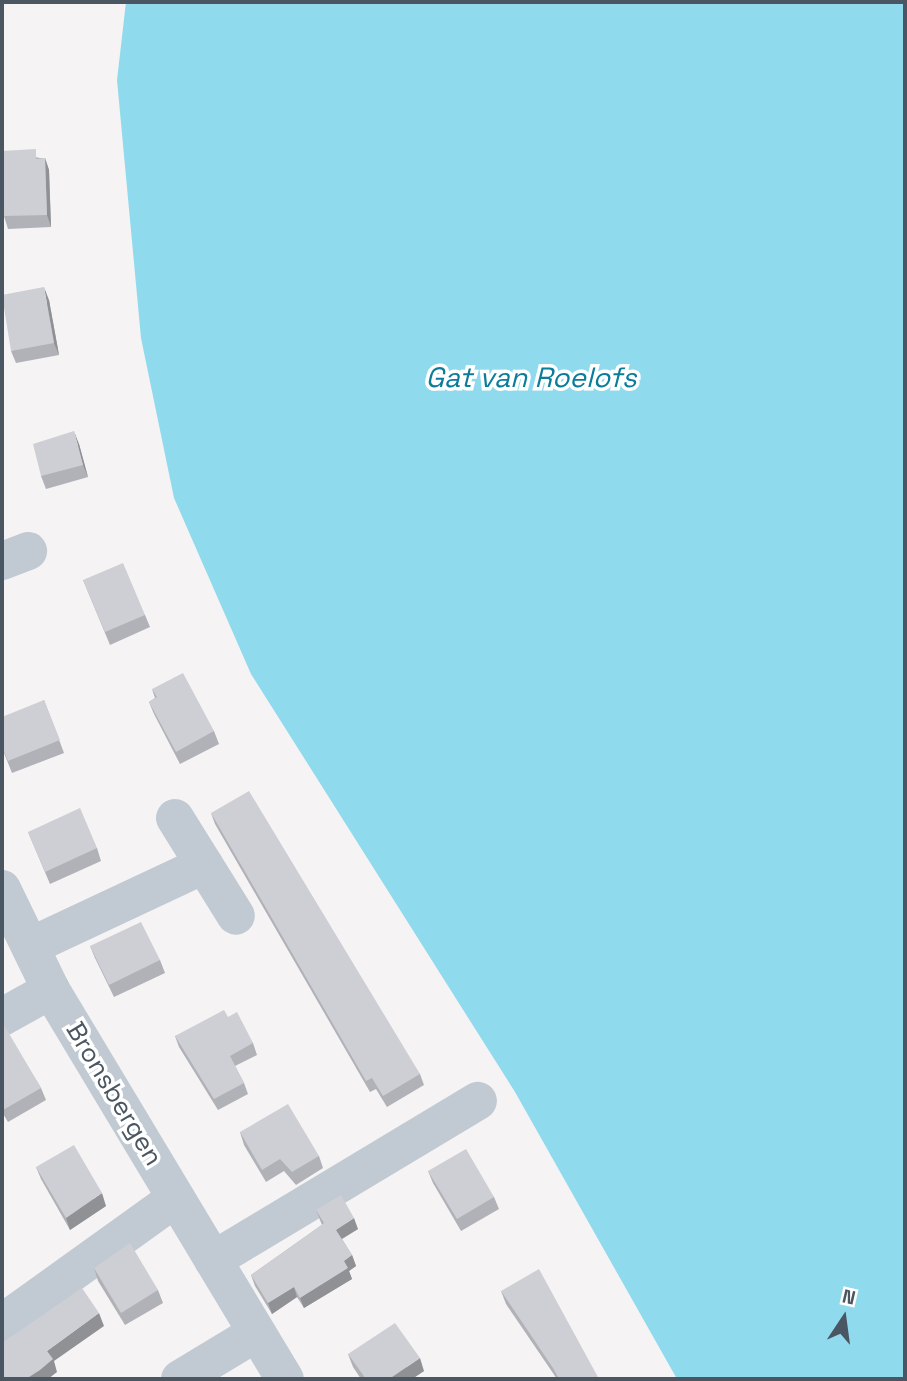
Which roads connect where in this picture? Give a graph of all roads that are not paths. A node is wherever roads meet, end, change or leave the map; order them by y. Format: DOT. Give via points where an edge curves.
graph roads {
  1 [pos="175,818"];
  2 [pos="204,864"];
  3 [pos="2,889"];
  4 [pos="236,916"];
  5 [pos="33,945"];
  6 [pos="51,990"];
  7 [pos="2,1017"];
  8 [pos="478,1101"];
  9 [pos="176,1198"];
  10 [pos="213,1260"];
  11 [pos="2,1323"];
  12 [pos="257,1333"];
  13 [pos="180,1379"];
  14 [pos="285,1379"];
  1 -- 2 [label="street"];
  2 -- 4 [label="street"];
  2 -- 5 [label="street"];
  3 -- 5 [label="street, Bronsbergen"];
  5 -- 6 [label="street, Bronsbergen"];
  6 -- 7 [label="street"];
  6 -- 9 [label="street, Bronsbergen"];
  8 -- 10 [label="street"];
  9 -- 10 [label="street, Bronsbergen"];
  9 -- 11 [label="street"];
  10 -- 12 [label="street, Bronsbergen"];
  12 -- 13 [label="street"];
  12 -- 14 [label="street, Bronsbergen"];
}
